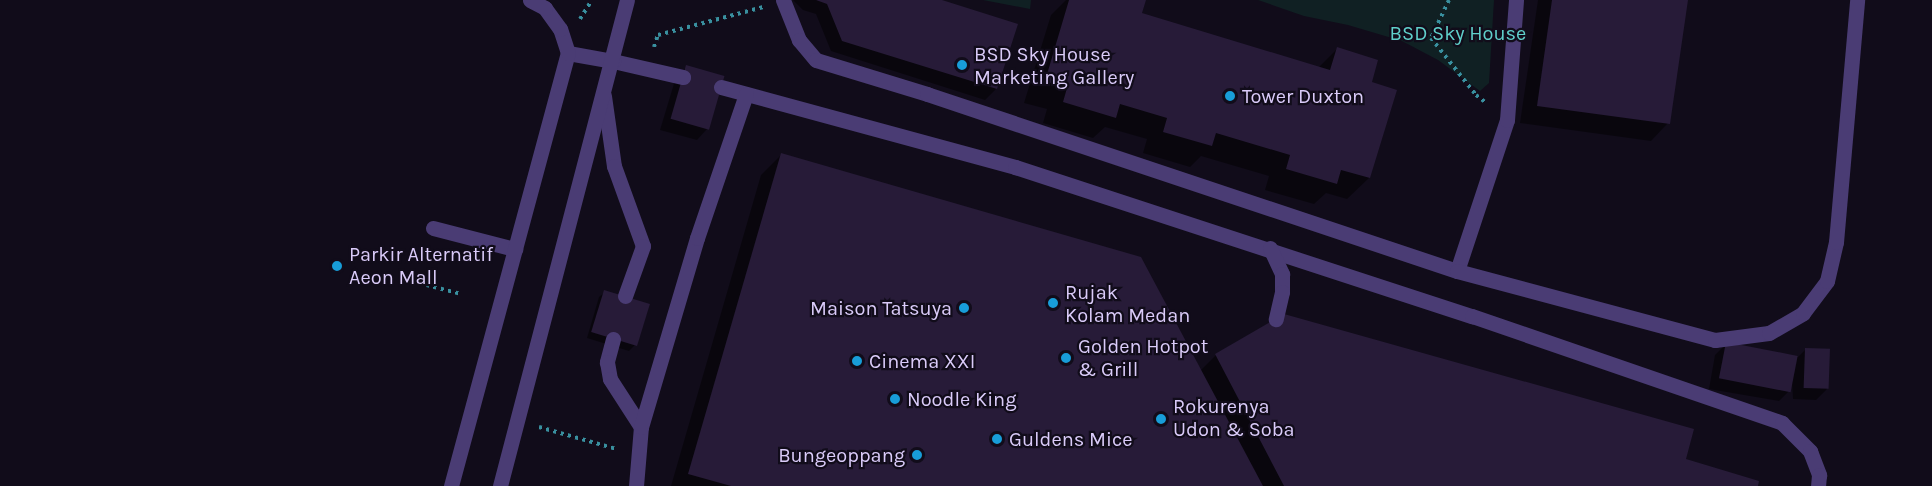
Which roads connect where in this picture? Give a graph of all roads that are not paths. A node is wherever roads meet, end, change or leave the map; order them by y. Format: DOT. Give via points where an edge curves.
graph roads {
  1 [pos="530,0"];
  2 [pos="627,0"];
  3 [pos="1516,0"];
  4 [pos="1857,0"];
  5 [pos="783,1"];
  6 [pos="568,53"];
  7 [pos="613,61"];
  8 [pos="683,77"];
  9 [pos="721,87"];
  10 [pos="746,94"];
  11 [pos="604,96"];
  12 [pos="434,228"];
  13 [pos="1270,248"];
  14 [pos="515,249"];
  15 [pos="1457,271"];
  16 [pos="625,296"];
  17 [pos="1276,319"];
  18 [pos="613,339"];
  19 [pos="641,428"];
  20 [pos="451,486"];
  21 [pos="500,486"];
  22 [pos="636,486"];
  23 [pos="1818,486"];
  1 -- 6 [label="street" via="546,8 560,29"];
  2 -- 7 [label="street"];
  3 -- 15 [label="street" via="1507,120"];
  4 -- 15 [label="street" via="1836,242 1827,281 1803,313 1769,333 1714,340"];
  5 -- 15 [label="street" via="799,40 816,60"];
  6 -- 7 [label="street"];
  6 -- 14 [label="street"];
  7 -- 8 [label="street"];
  7 -- 11 [label="street"];
  9 -- 10 [label="street"];
  10 -- 13 [label="street" via="1015,167"];
  10 -- 19 [label="street" via="697,238"];
  11 -- 16 [label="street" via="614,166 643,246"];
  11 -- 21 [label="street"];
  12 -- 14 [label="street"];
  13 -- 17 [label="street" via="1282,274"];
  13 -- 23 [label="street" via="1782,423 1810,451 1819,475"];
  14 -- 20 [label="street"];
  18 -- 19 [label="street" via="607,362 610,379"];
  19 -- 22 [label="street"];
}
